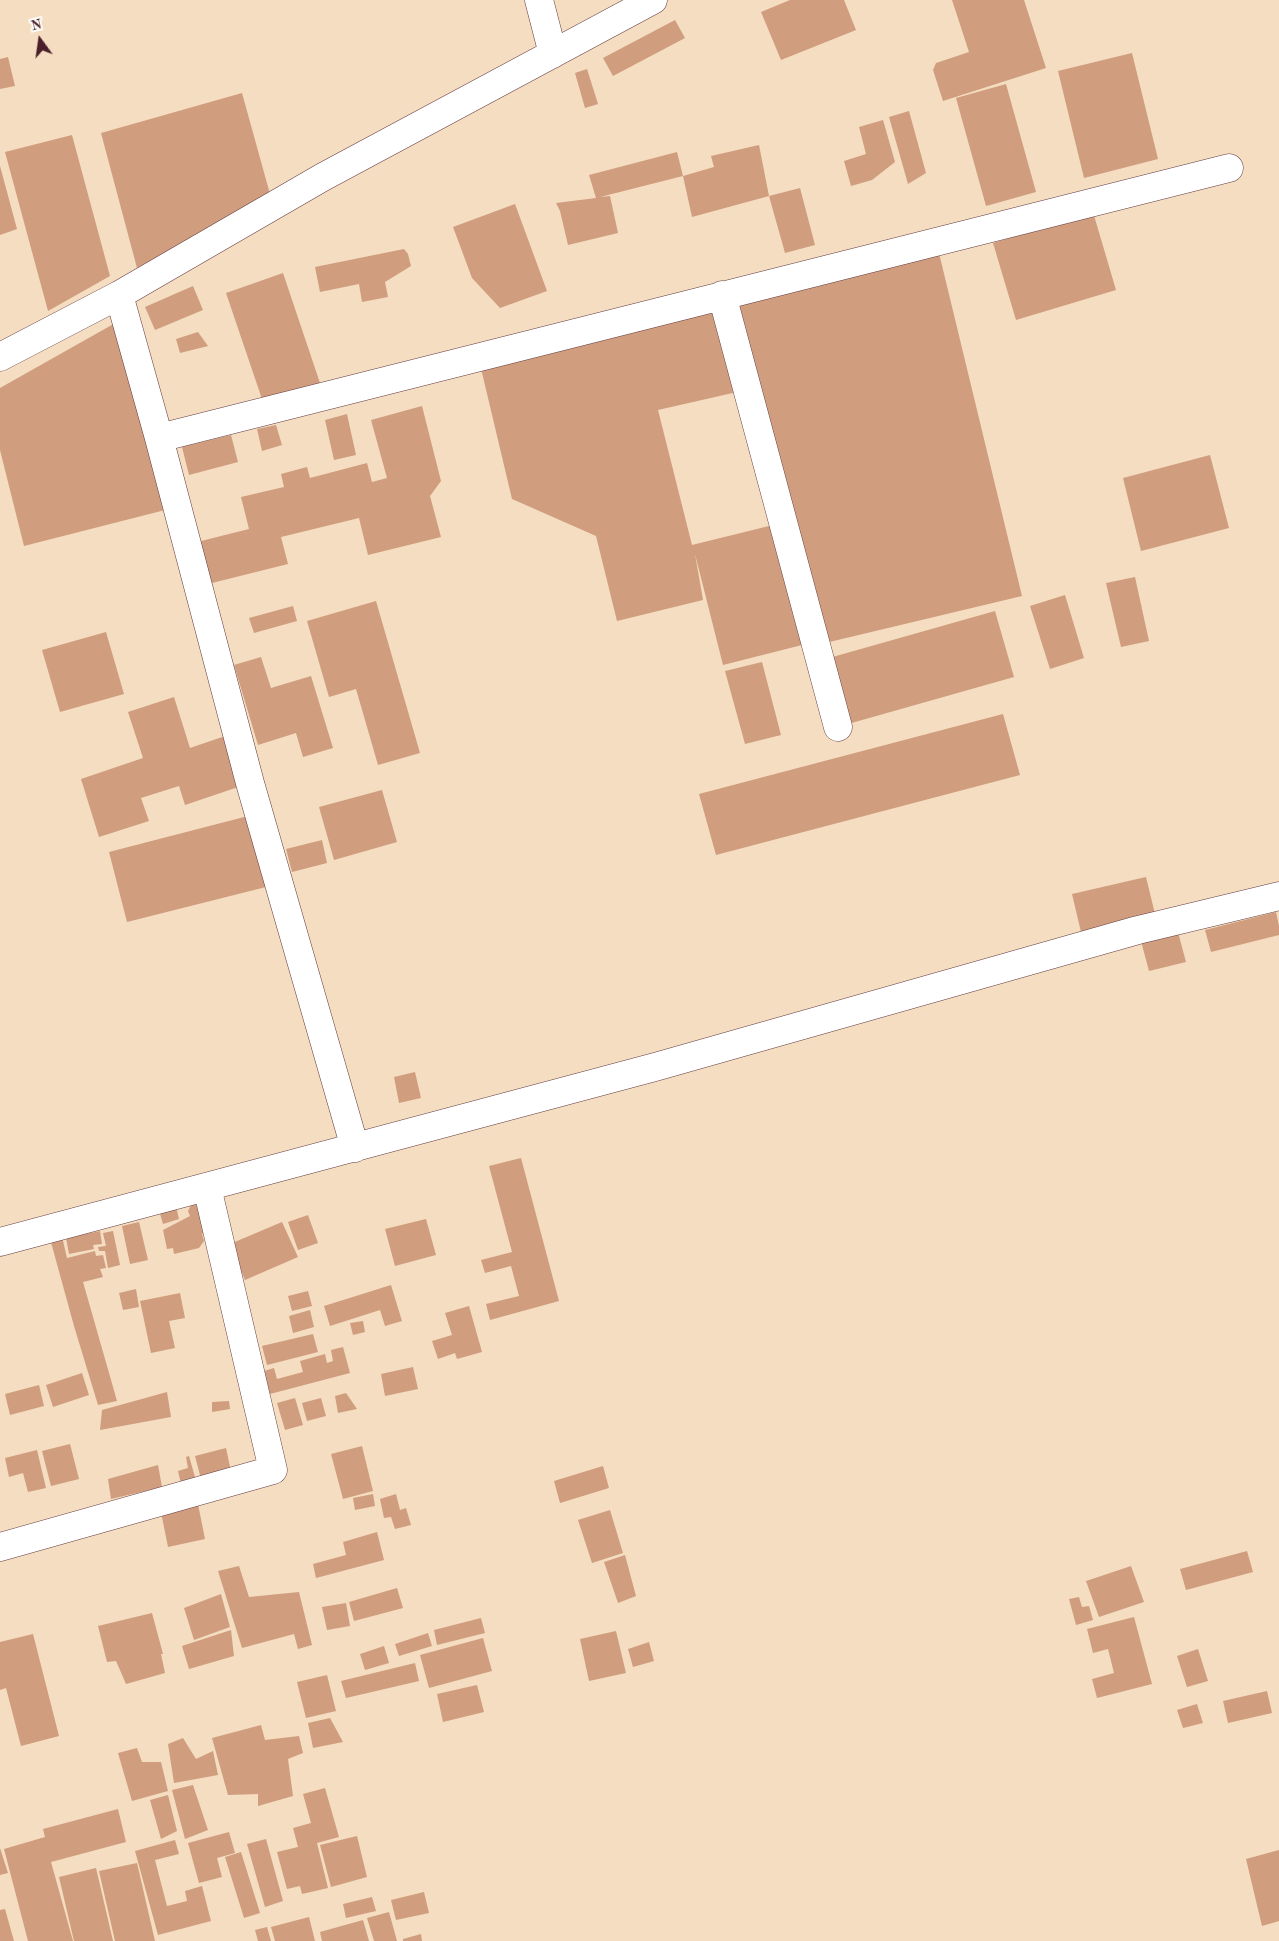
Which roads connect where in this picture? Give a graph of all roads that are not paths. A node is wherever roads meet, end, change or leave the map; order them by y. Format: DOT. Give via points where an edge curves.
graph roads {
  1 [pos="539,0"];
  2 [pos="653,0"];
  3 [pos="553,54"];
  4 [pos="1228,168"];
  5 [pos="119,295"];
  6 [pos="722,296"];
  7 [pos="0,357"];
  8 [pos="159,438"];
  9 [pos="838,727"];
  10 [pos="1279,896"];
  11 [pos="355,1148"];
  12 [pos="208,1187"];
  13 [pos="0,1242"];
  14 [pos="0,1548"];
  1 -- 3 [label="street"];
  2 -- 3 [label="street"];
  3 -- 5 [label="street" via="323,177"];
  4 -- 6 [label="street"];
  5 -- 7 [label="street"];
  5 -- 8 [label="street"];
  6 -- 8 [label="street"];
  6 -- 9 [label="street"];
  8 -- 11 [label="street" via="248,774"];
  10 -- 11 [label="street" via="1138,930"];
  11 -- 12 [label="street"];
  12 -- 13 [label="street"];
  12 -- 14 [label="street" via="272,1470"];
}
